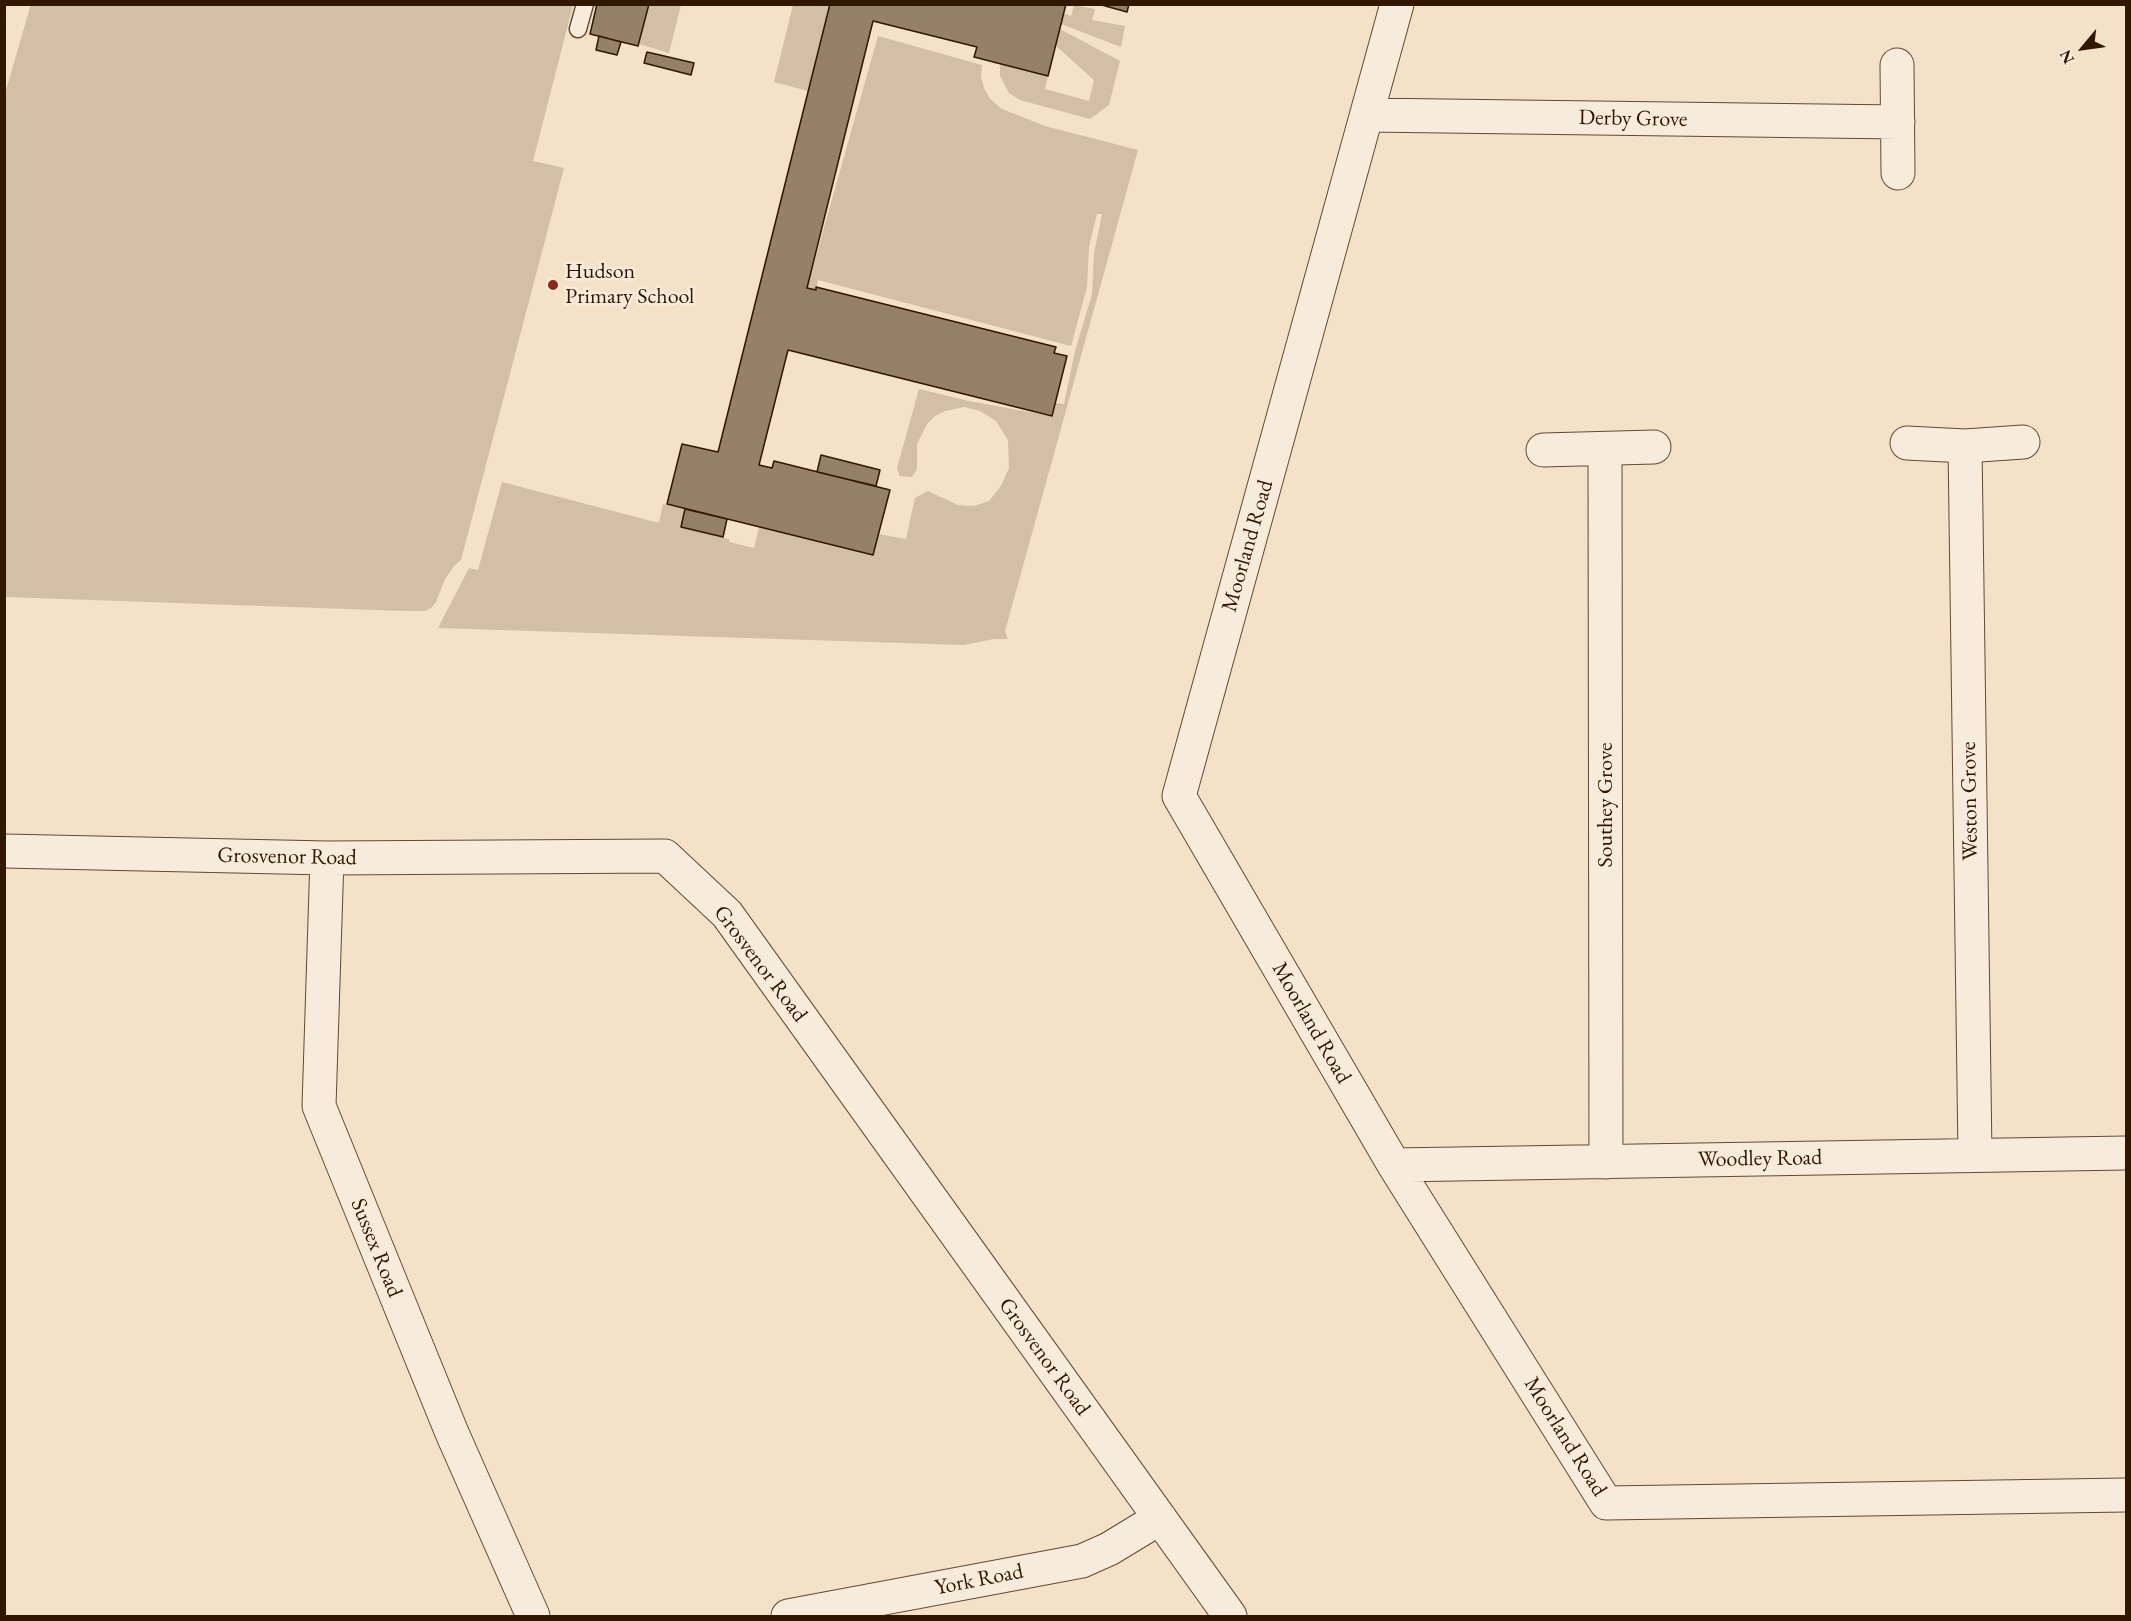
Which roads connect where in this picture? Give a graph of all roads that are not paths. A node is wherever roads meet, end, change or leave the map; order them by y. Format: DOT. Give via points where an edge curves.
graph roads {
  1 [pos="585,4"];
  2 [pos="1397,4"];
  3 [pos="578,29"];
  4 [pos="1897,65"];
  5 [pos="1368,115"];
  6 [pos="1898,122"];
  7 [pos="1898,173"];
  8 [pos="2022,442"];
  9 [pos="1907,443"];
  10 [pos="1965,446"];
  11 [pos="1653,447"];
  12 [pos="1605,449"];
  13 [pos="1543,450"];
  14 [pos="4,851"];
  15 [pos="327,858"];
  16 [pos="2127,1153"];
  17 [pos="1975,1155"];
  18 [pos="1606,1162"];
  19 [pos="1394,1165"];
  20 [pos="2127,1495"];
  21 [pos="1160,1518"];
  22 [pos="533,1617"];
  23 [pos="788,1617"];
  24 [pos="1230,1617"];
  1 -- 3 [label="lane"];
  2 -- 5 [label="street, Moorland Road"];
  4 -- 6 [label="street"];
  5 -- 6 [label="street, Derby Grove"];
  5 -- 19 [label="street, Moorland Road" via="1179,796"];
  6 -- 7 [label="street"];
  8 -- 10 [label="street"];
  9 -- 10 [label="street"];
  10 -- 17 [label="street, Weston Grove"];
  11 -- 12 [label="street"];
  12 -- 13 [label="street"];
  12 -- 18 [label="street, Southey Grove"];
  14 -- 15 [label="street, Grosvenor Road"];
  15 -- 21 [label="street, Grosvenor Road" via="665,856 727,914"];
  15 -- 22 [label="street, Sussex Road" via="318,1106 452,1433"];
  16 -- 17 [label="street, Woodley Road"];
  17 -- 18 [label="street, Woodley Road"];
  18 -- 19 [label="street, Woodley Road"];
  19 -- 20 [label="street, Moorland Road" via="1606,1503"];
  21 -- 23 [label="street, York Road" via="1082,1561"];
  21 -- 24 [label="street, Grosvenor Road"];
}
